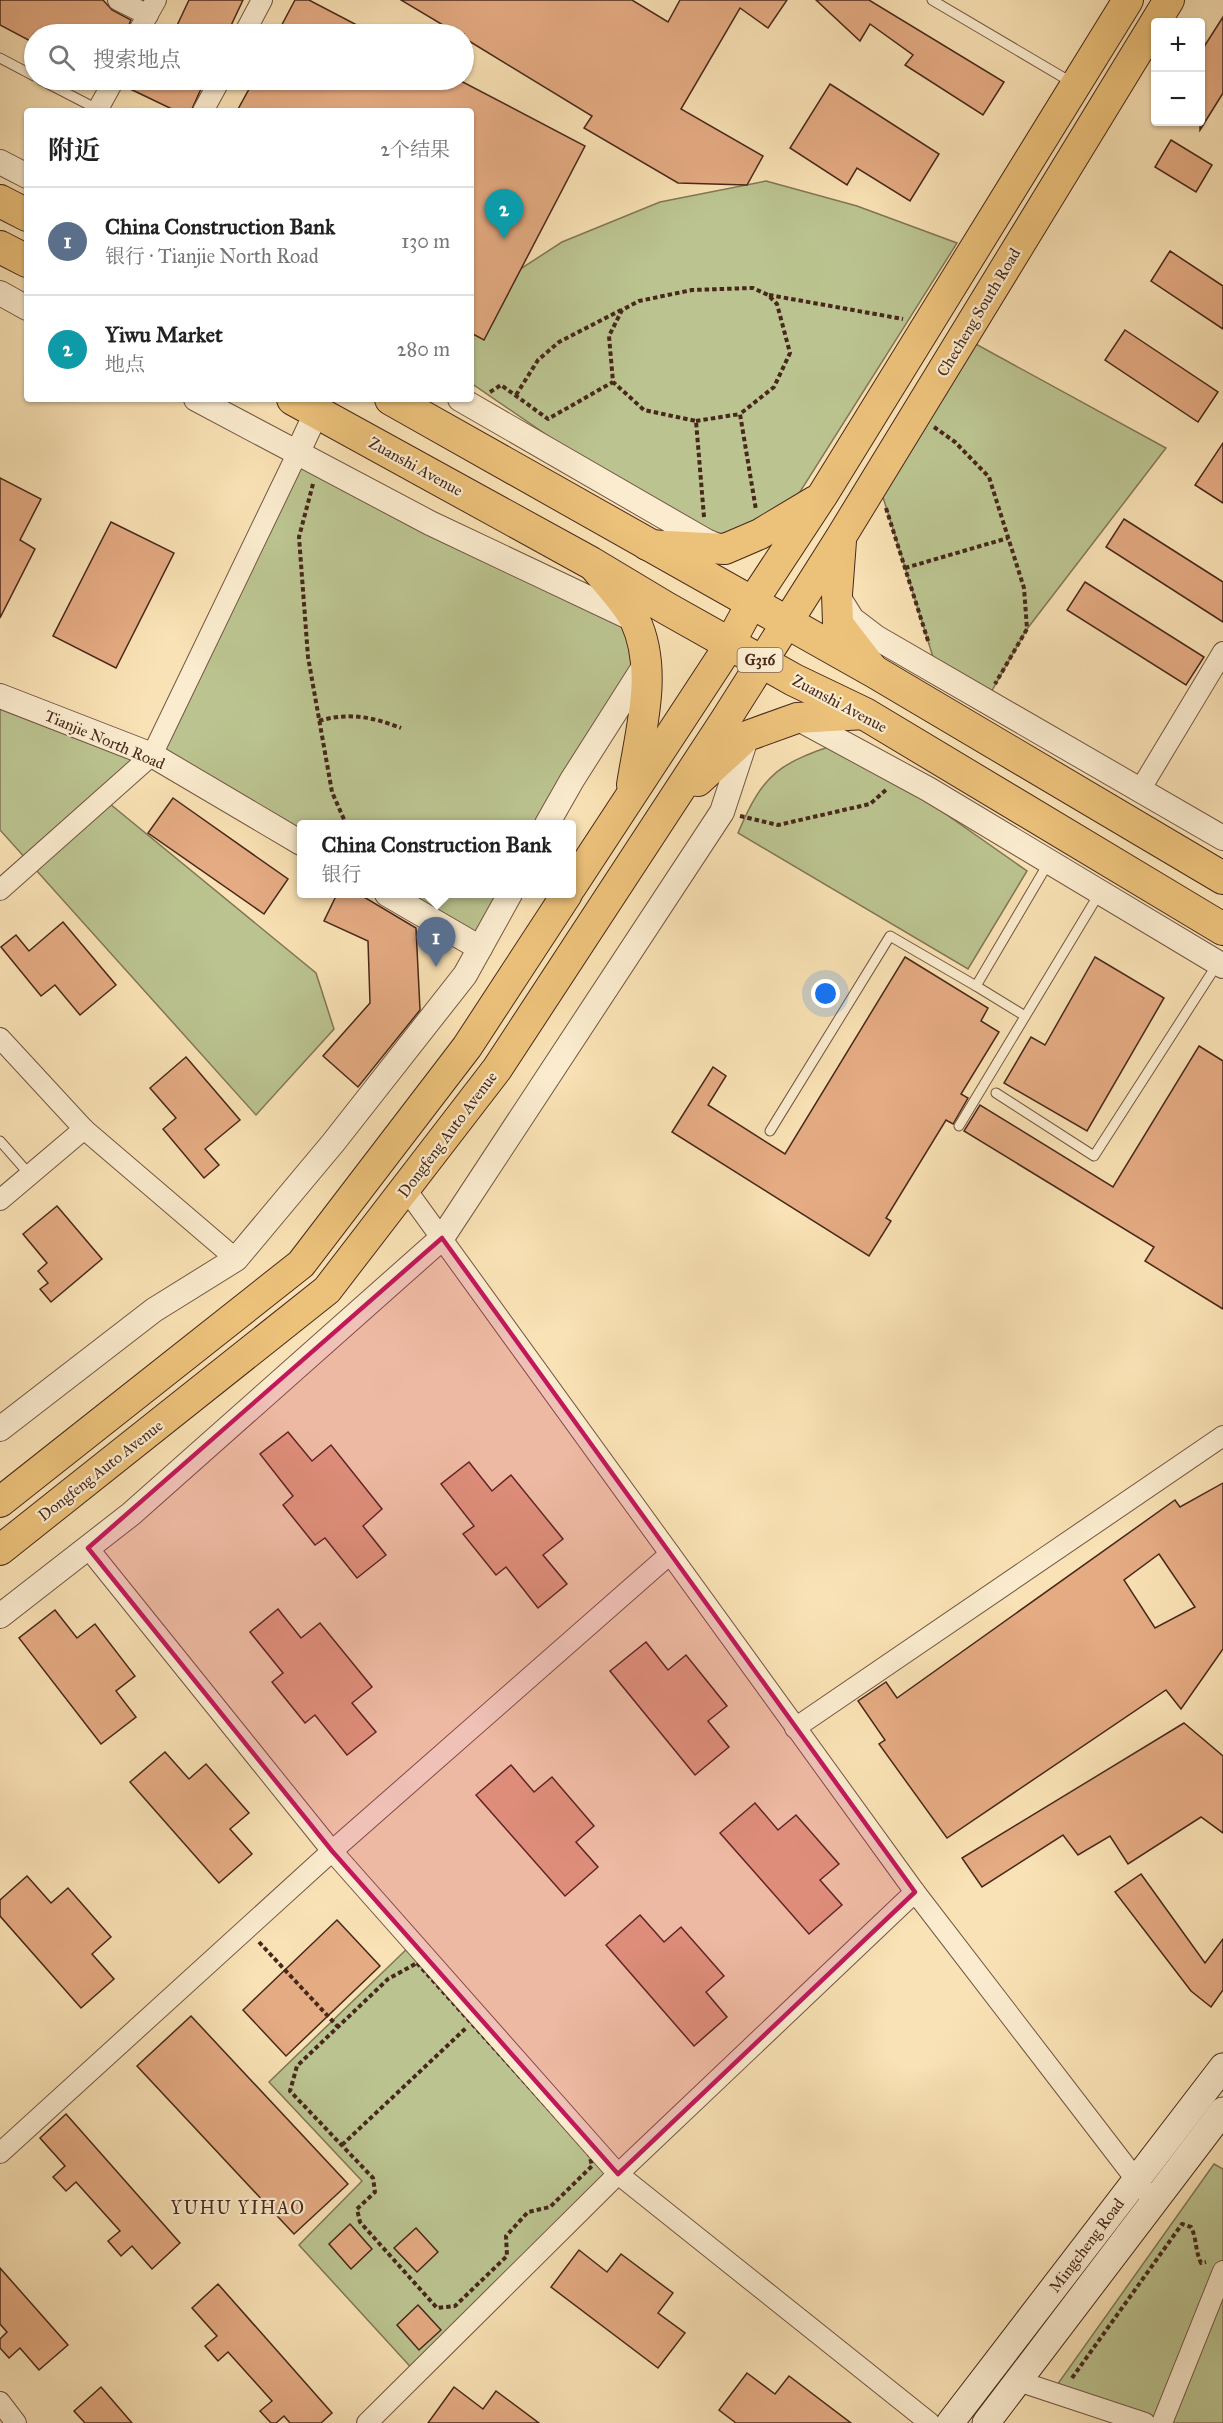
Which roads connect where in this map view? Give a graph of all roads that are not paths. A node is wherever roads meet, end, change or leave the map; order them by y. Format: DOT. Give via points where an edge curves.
graph roads {
  1 [pos="118,0"];
  2 [pos="262,0"];
  3 [pos="932,0"];
  4 [pos="1128,0"];
  5 [pos="1169,0"];
  6 [pos="152,8"];
  7 [pos="143,24"];
  8 [pos="249,24"];
  9 [pos="0,58"];
  10 [pos="24,71"];
  11 [pos="1076,84"];
  12 [pos="61,90"];
  13 [pos="109,90"];
  14 [pos="215,90"];
  15 [pos="96,108"];
  16 [pos="101,108"];
  17 [pos="205,108"];
  18 [pos="0,162"];
  19 [pos="24,174"];
  20 [pos="0,201"];
  21 [pos="24,213"];
  22 [pos="0,248"];
  23 [pos="24,260"];
  24 [pos="0,293"];
  25 [pos="24,306"];
  26 [pos="202,402"];
  27 [pos="396,402"];
  28 [pos="465,402"];
  29 [pos="305,405"];
  30 [pos="297,454"];
  31 [pos="822,496"];
  32 [pos="841,537"];
  33 [pos="647,545"];
  34 [pos="715,545"];
  35 [pos="591,563"];
  36 [pos="837,594"];
  37 [pos="751,604"];
  38 [pos="635,620"];
  39 [pos="786,623"];
  40 [pos="731,643"];
  41 [pos="1223,652"];
  42 [pos="762,661"];
  43 [pos="647,662"];
  44 [pos="875,672"];
  45 [pos="0,696"];
  46 [pos="865,714"];
  47 [pos="797,718"];
  48 [pos="747,736"];
  49 [pos="152,755"];
  50 [pos="1140,790"];
  51 [pos="631,796"];
  52 [pos="667,809"];
  53 [pos="551,820"];
  54 [pos="1223,838"];
  55 [pos="297,841"];
  56 [pos="1092,850"];
  57 [pos="1049,862"];
  58 [pos="1223,878"];
  59 [pos="576,879"];
  60 [pos="0,890"];
  61 [pos="1100,892"];
  62 [pos="394,898"];
  63 [pos="508,898"];
  64 [pos="564,898"];
  65 [pos="1223,929"];
  66 [pos="480,948"];
  67 [pos="1213,960"];
  68 [pos="976,986"];
  69 [pos="1025,1016"];
  70 [pos="0,1038"];
  71 [pos="996,1094"];
  72 [pos="959,1126"];
  73 [pos="84,1129"];
  74 [pos="770,1131"];
  75 [pos="0,1141"];
  76 [pos="30,1174"];
  77 [pos="405,1188"];
  78 [pos="0,1200"];
  79 [pos="442,1238"];
  80 [pos="236,1260"];
  81 [pos="0,1429"];
  82 [pos="1223,1436"];
  83 [pos="0,1502"];
  84 [pos="88,1548"];
  85 [pos="0,1550"];
  86 [pos="670,1554"];
  87 [pos="0,1616"];
  88 [pos="795,1728"];
  89 [pos="332,1851"];
  90 [pos="915,1892"];
  91 [pos="1223,2067"];
  92 [pos="1223,2111"];
  93 [pos="0,2153"];
  94 [pos="618,2174"];
  95 [pos="1136,2179"];
  96 [pos="1154,2204"];
  97 [pos="1220,2266"];
  98 [pos="1018,2381"];
  99 [pos="0,2402"];
  100 [pos="16,2423"];
  101 [pos="367,2423"];
  102 [pos="930,2423"];
  103 [pos="950,2423"];
  104 [pos="986,2423"];
  105 [pos="1145,2423"];
  106 [pos="1162,2423"];
  1 -- 6 [label="street"];
  2 -- 8 [label="street"];
  3 -- 11 [label="lane"];
  4 -- 11 [label="main road"];
  5 -- 32 [label="main road, Checheng South Road"];
  6 -- 7 [label="street"];
  9 -- 10 [label="lane"];
  11 -- 31 [label="main road"];
  12 -- 15 [label="lane"];
  13 -- 16 [label="street"];
  14 -- 17 [label="street"];
  18 -- 19 [label="street"];
  20 -- 21 [label="highway"];
  22 -- 23 [label="highway"];
  24 -- 25 [label="street"];
  26 -- 30 [label="street"];
  27 -- 33 [label="highway, G316"];
  28 -- 34 [label="street"];
  29 -- 30 [label="street"];
  29 -- 35 [label="highway, Zuanshi Avenue / G316"];
  30 -- 38 [label="street" via="438,527"];
  30 -- 49 [label="street"];
  31 -- 34 [label="main road" via="760,534"];
  31 -- 37 [label="main road"];
  32 -- 36 [label="main road"];
  32 -- 39 [label="main road, Checheng South Road"];
  33 -- 34 [label="main road"];
  33 -- 37 [label="highway, G316"];
  35 -- 38 [label="main road"];
  35 -- 40 [label="highway, Zuanshi Avenue / G316"];
  36 -- 44 [label="main road" via="838,624"];
  36 -- 50 [label="street" via="852,619 877,638"];
  37 -- 39 [label="highway, G316"];
  37 -- 40 [label="main road"];
  38 -- 43 [label="main road"];
  39 -- 42 [label="main road, Dongfeng Auto Avenue"];
  39 -- 44 [label="highway, G316"];
  40 -- 42 [label="highway, Zuanshi Avenue / G316"];
  40 -- 51 [label="main road"];
  41 -- 50 [label="street"];
  42 -- 46 [label="highway, Zuanshi Avenue / G316"];
  42 -- 52 [label="main road, Dongfeng Auto Avenue"];
  43 -- 51 [label="main road"];
  43 -- 53 [label="street"];
  44 -- 58 [label="highway, G316"];
  45 -- 49 [label="street, Tianjie North Road"];
  46 -- 47 [label="main road"];
  46 -- 56 [label="highway, Zuanshi Avenue / G316"];
  47 -- 48 [label="main road"];
  47 -- 57 [label="street"];
  48 -- 52 [label="main road"];
  48 -- 79 [label="street" via="722,812"];
  49 -- 55 [label="street, Tianjie North Road"];
  49 -- 60 [label="street"];
  50 -- 54 [label="street"];
  51 -- 59 [label="main road"];
  52 -- 77 [label="main road, Dongfeng Auto Avenue" via="497,1069"];
  56 -- 65 [label="highway, Zuanshi Avenue / G316"];
  56 -- 67 [label="street"];
  57 -- 61 [label="street"];
  57 -- 68 [label="lane"];
  61 -- 67 [label="street"];
  61 -- 69 [label="lane"];
  62 -- 66 [label="street"];
  63 -- 66 [label="street"];
  64 -- 83 [label="main road" via="467,1047 301,1264"];
  66 -- 80 [label="street" via="465,975"];
  67 -- 71 [label="lane" via="1094,1156"];
  68 -- 69 [label="lane"];
  68 -- 74 [label="lane" via="890,936"];
  69 -- 72 [label="lane"];
  70 -- 73 [label="street"];
  73 -- 76 [label="street"];
  73 -- 80 [label="street"];
  75 -- 76 [label="lane"];
  76 -- 78 [label="street"];
  77 -- 79 [label="street"];
  77 -- 85 [label="main road, Dongfeng Auto Avenue" via="327,1290"];
  79 -- 84 [label="street"];
  79 -- 86 [label="street"];
  80 -- 81 [label="street" via="154,1310"];
  82 -- 88 [label="street"];
  84 -- 87 [label="street"];
  84 -- 89 [label="street"];
  86 -- 88 [label="street"];
  86 -- 89 [label="street"];
  88 -- 90 [label="street"];
  89 -- 93 [label="street"];
  89 -- 94 [label="street"];
  90 -- 94 [label="street"];
  90 -- 95 [label="street"];
  91 -- 95 [label="main road, Mingcheng Road"];
  92 -- 96 [label="main road, Mingcheng Road"];
  94 -- 101 [label="street"];
  94 -- 102 [label="street"];
  95 -- 96 [label="street"];
  95 -- 103 [label="main road, Mingcheng Road"];
  96 -- 98 [label="main road, Mingcheng Road"];
  97 -- 106 [label="street"];
  98 -- 104 [label="main road, Mingcheng Road"];
  98 -- 105 [label="street"];
  99 -- 100 [label="street"];
}
